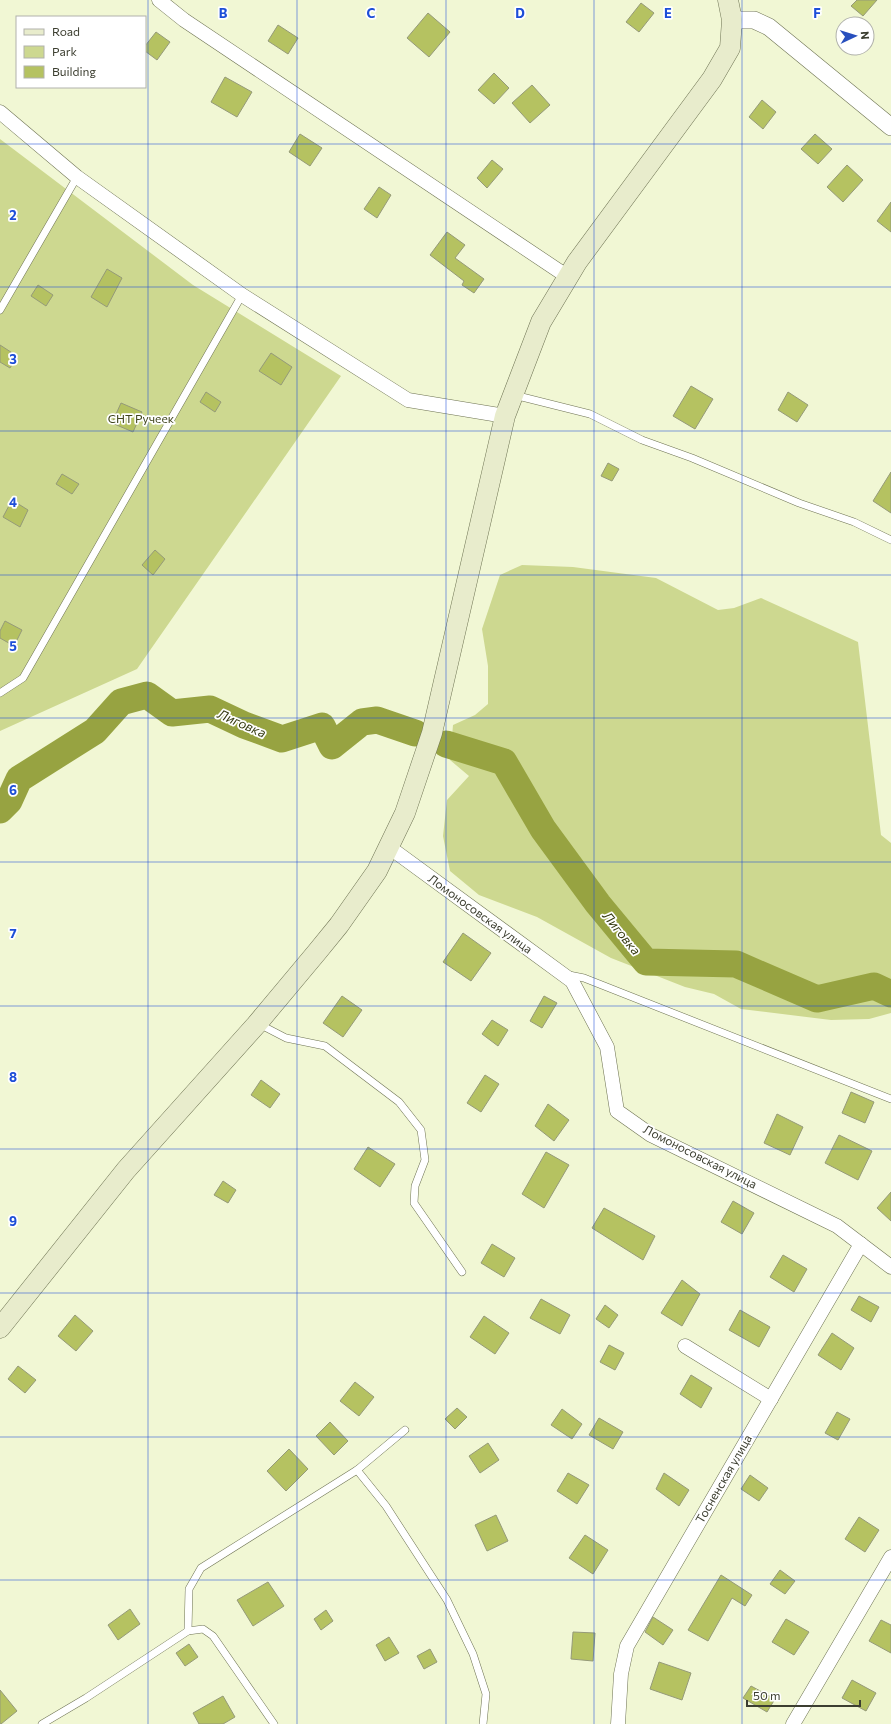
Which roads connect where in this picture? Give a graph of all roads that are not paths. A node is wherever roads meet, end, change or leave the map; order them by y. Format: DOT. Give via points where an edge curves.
graph roads {
  1 [pos="160,0"];
  2 [pos="728,0"];
  3 [pos="732,20"];
  4 [pos="0,112"];
  5 [pos="891,127"];
  6 [pos="77,177"];
  7 [pos="568,277"];
  8 [pos="242,296"];
  9 [pos="0,310"];
  10 [pos="513,394"];
  11 [pos="505,416"];
  12 [pos="891,540"];
  13 [pos="0,693"];
  14 [pos="389,847"];
  15 [pos="563,974"];
  16 [pos="257,1024"];
  17 [pos="891,1099"];
  18 [pos="861,1244"];
  19 [pos="891,1267"];
  20 [pos="462,1272"];
  21 [pos="0,1328"];
  22 [pos="685,1346"];
  23 [pos="771,1399"];
  24 [pos="405,1430"];
  25 [pos="358,1470"];
  26 [pos="891,1557"];
  27 [pos="188,1631"];
  28 [pos="42,1724"];
  29 [pos="274,1724"];
  30 [pos="483,1724"];
  31 [pos="618,1724"];
  32 [pos="793,1724"];
  1 -- 7 [label="street" via="184,20"];
  2 -- 3 [label="main road"];
  3 -- 5 [label="street" via="754,20 769,27"];
  3 -- 7 [label="main road" via="730,48 712,79"];
  4 -- 6 [label="street"];
  6 -- 8 [label="street"];
  6 -- 9 [label="lane"];
  7 -- 10 [label="main road" via="541,322"];
  8 -- 11 [label="street" via="408,400"];
  8 -- 13 [label="lane" via="23,678"];
  10 -- 11 [label="main road"];
  10 -- 12 [label="lane" via="590,414 642,440 799,503 854,522"];
  11 -- 14 [label="main road" via="432,733 405,813"];
  14 -- 15 [label="street, Ломоносовская улица"];
  14 -- 16 [label="main road" via="377,872 339,925"];
  15 -- 17 [label="lane" via="584,978"];
  15 -- 18 [label="street, Ломоносовская улица" via="572,980 606,1047 617,1111 651,1135 837,1226"];
  16 -- 20 [label="lane" via="286,1038 325,1046 399,1102 422,1130 425,1160 415,1186 414,1203"];
  16 -- 21 [label="main road" via="126,1170"];
  18 -- 19 [label="street, Ломоносовская улица"];
  18 -- 23 [label="street, Тосненская улица"];
  22 -- 23 [label="street"];
  23 -- 31 [label="street, Тосненская улица" via="627,1646 621,1674"];
  24 -- 25 [label="lane"];
  25 -- 27 [label="lane" via="201,1568 189,1589"];
  25 -- 30 [label="lane" via="386,1506 447,1600 474,1654 486,1694"];
  26 -- 32 [label="street"];
  27 -- 28 [label="lane"];
  27 -- 29 [label="lane" via="203,1629 214,1636"];
}
